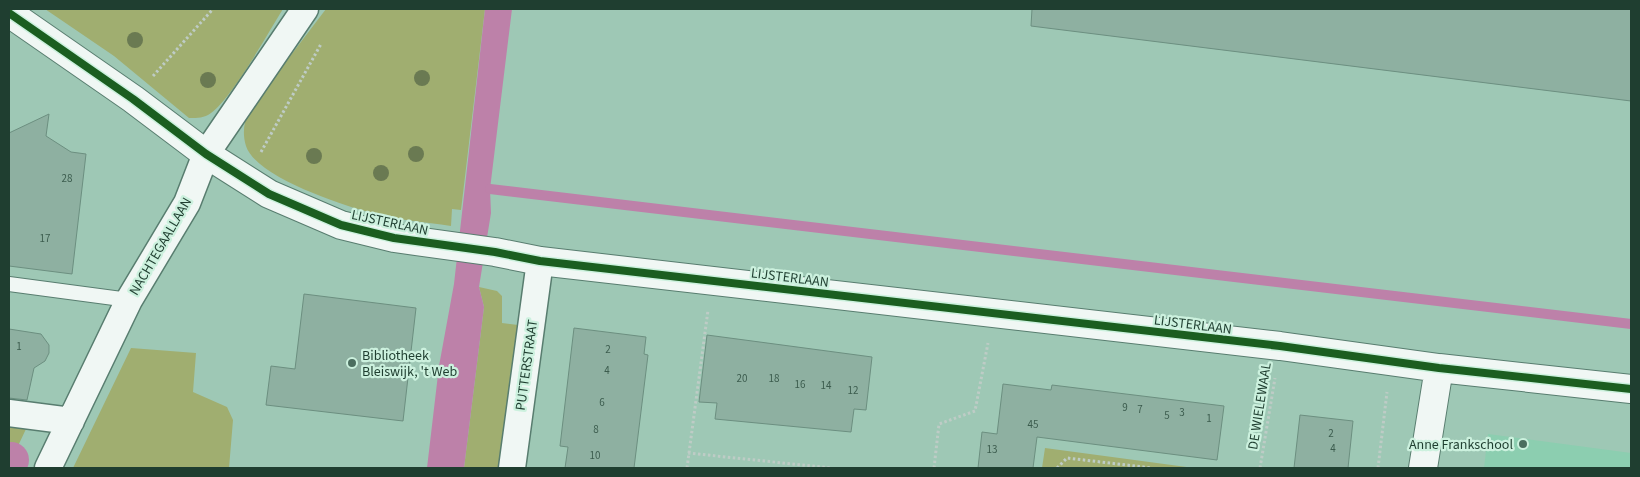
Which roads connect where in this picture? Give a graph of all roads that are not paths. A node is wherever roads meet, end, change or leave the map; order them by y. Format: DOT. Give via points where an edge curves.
graph roads {
  1 [pos="305,9"];
  2 [pos="9,13"];
  3 [pos="206,154"];
  4 [pos="540,261"];
  5 [pos="9,284"];
  6 [pos="129,300"];
  7 [pos="1439,368"];
  8 [pos="1631,388"];
  9 [pos="9,413"];
  10 [pos="71,422"];
  11 [pos="48,468"];
  12 [pos="512,468"];
  13 [pos="1423,468"];
  1 -- 3 [label="street, NACHTEGAALLAAN"];
  2 -- 3 [label="street, LIJSTERLAAN"];
  3 -- 4 [label="street, LIJSTERLAAN" via="269,194 340,225 394,238"];
  3 -- 6 [label="street, NACHTEGAALLAAN" via="187,203"];
  4 -- 7 [label="street, LIJSTERLAAN" via="1280,346"];
  4 -- 12 [label="street, PUTTERSTRAAT"];
  5 -- 6 [label="lane"];
  6 -- 10 [label="street, NACHTEGAALLAAN"];
  7 -- 8 [label="street, LIJSTERLAAN"];
  7 -- 13 [label="street"];
  9 -- 10 [label="street"];
  10 -- 11 [label="street, NACHTEGAALLAAN"];
}
